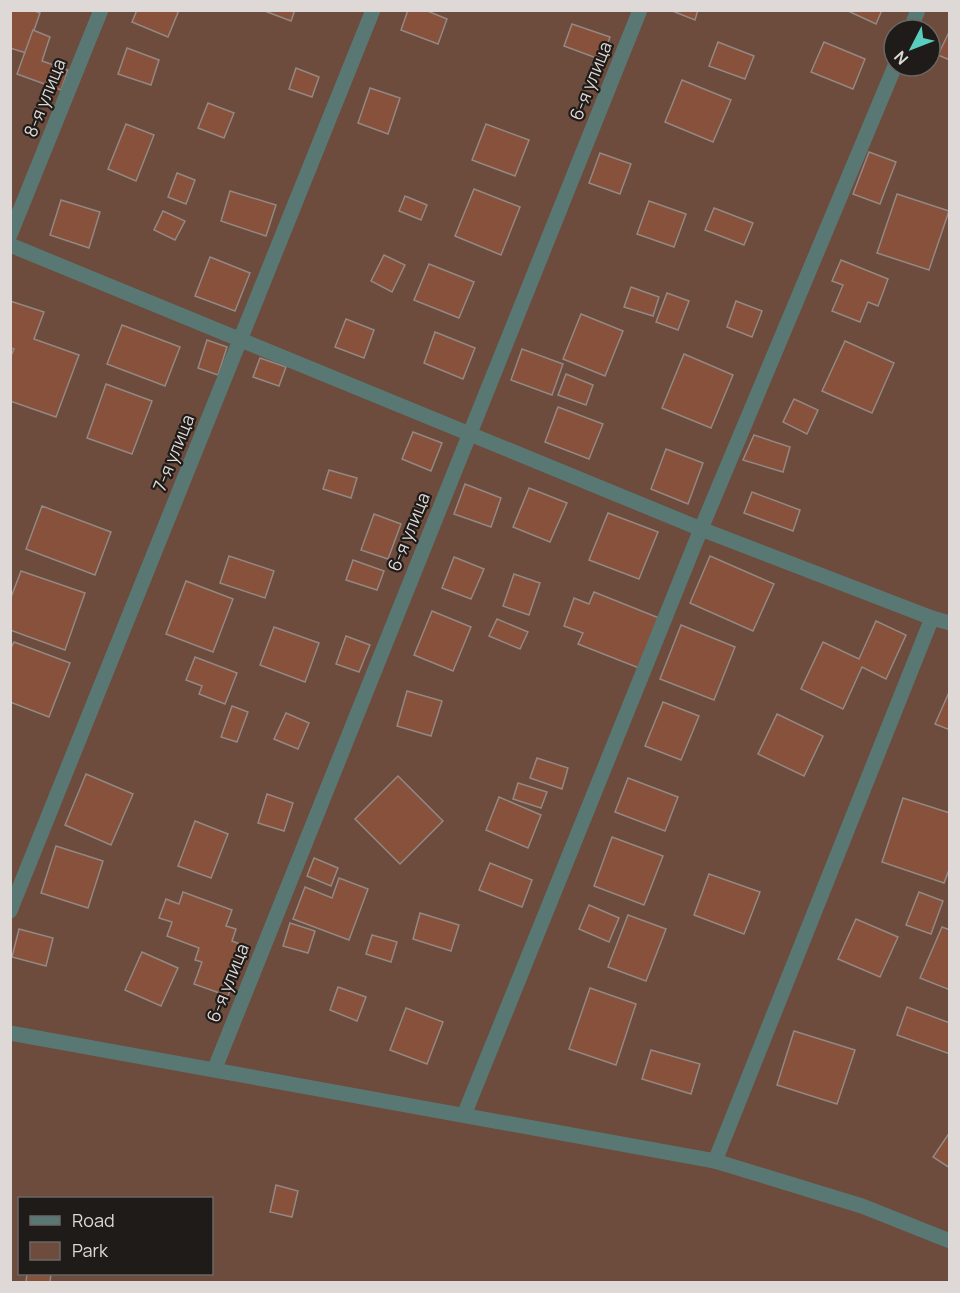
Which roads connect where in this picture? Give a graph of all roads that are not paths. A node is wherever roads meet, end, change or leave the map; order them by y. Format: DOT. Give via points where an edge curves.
graph roads {
  1 [pos="101,10"];
  2 [pos="373,10"];
  3 [pos="640,10"];
  4 [pos="890,78"];
  5 [pos="10,234"];
  6 [pos="10,246"];
  7 [pos="240,340"];
  8 [pos="470,435"];
  9 [pos="701,529"];
  10 [pos="932,618"];
  11 [pos="950,623"];
  12 [pos="10,911"];
  13 [pos="10,1033"];
  14 [pos="215,1068"];
  15 [pos="464,1115"];
  16 [pos="715,1161"];
  17 [pos="950,1241"];
  1 -- 5 [label="street, 8-я улица"];
  2 -- 7 [label="street, 7-я улица"];
  3 -- 8 [label="street, 6-я улица"];
  4 -- 9 [label="street"];
  6 -- 7 [label="street"];
  7 -- 8 [label="street"];
  7 -- 12 [label="street, 7-я улица"];
  8 -- 9 [label="street"];
  8 -- 14 [label="street, 6-я улица"];
  9 -- 10 [label="street"];
  9 -- 15 [label="street"];
  10 -- 11 [label="street"];
  10 -- 16 [label="street"];
  13 -- 14 [label="street"];
  14 -- 15 [label="street"];
  15 -- 16 [label="street"];
  16 -- 17 [label="street" via="862,1206"];
}
